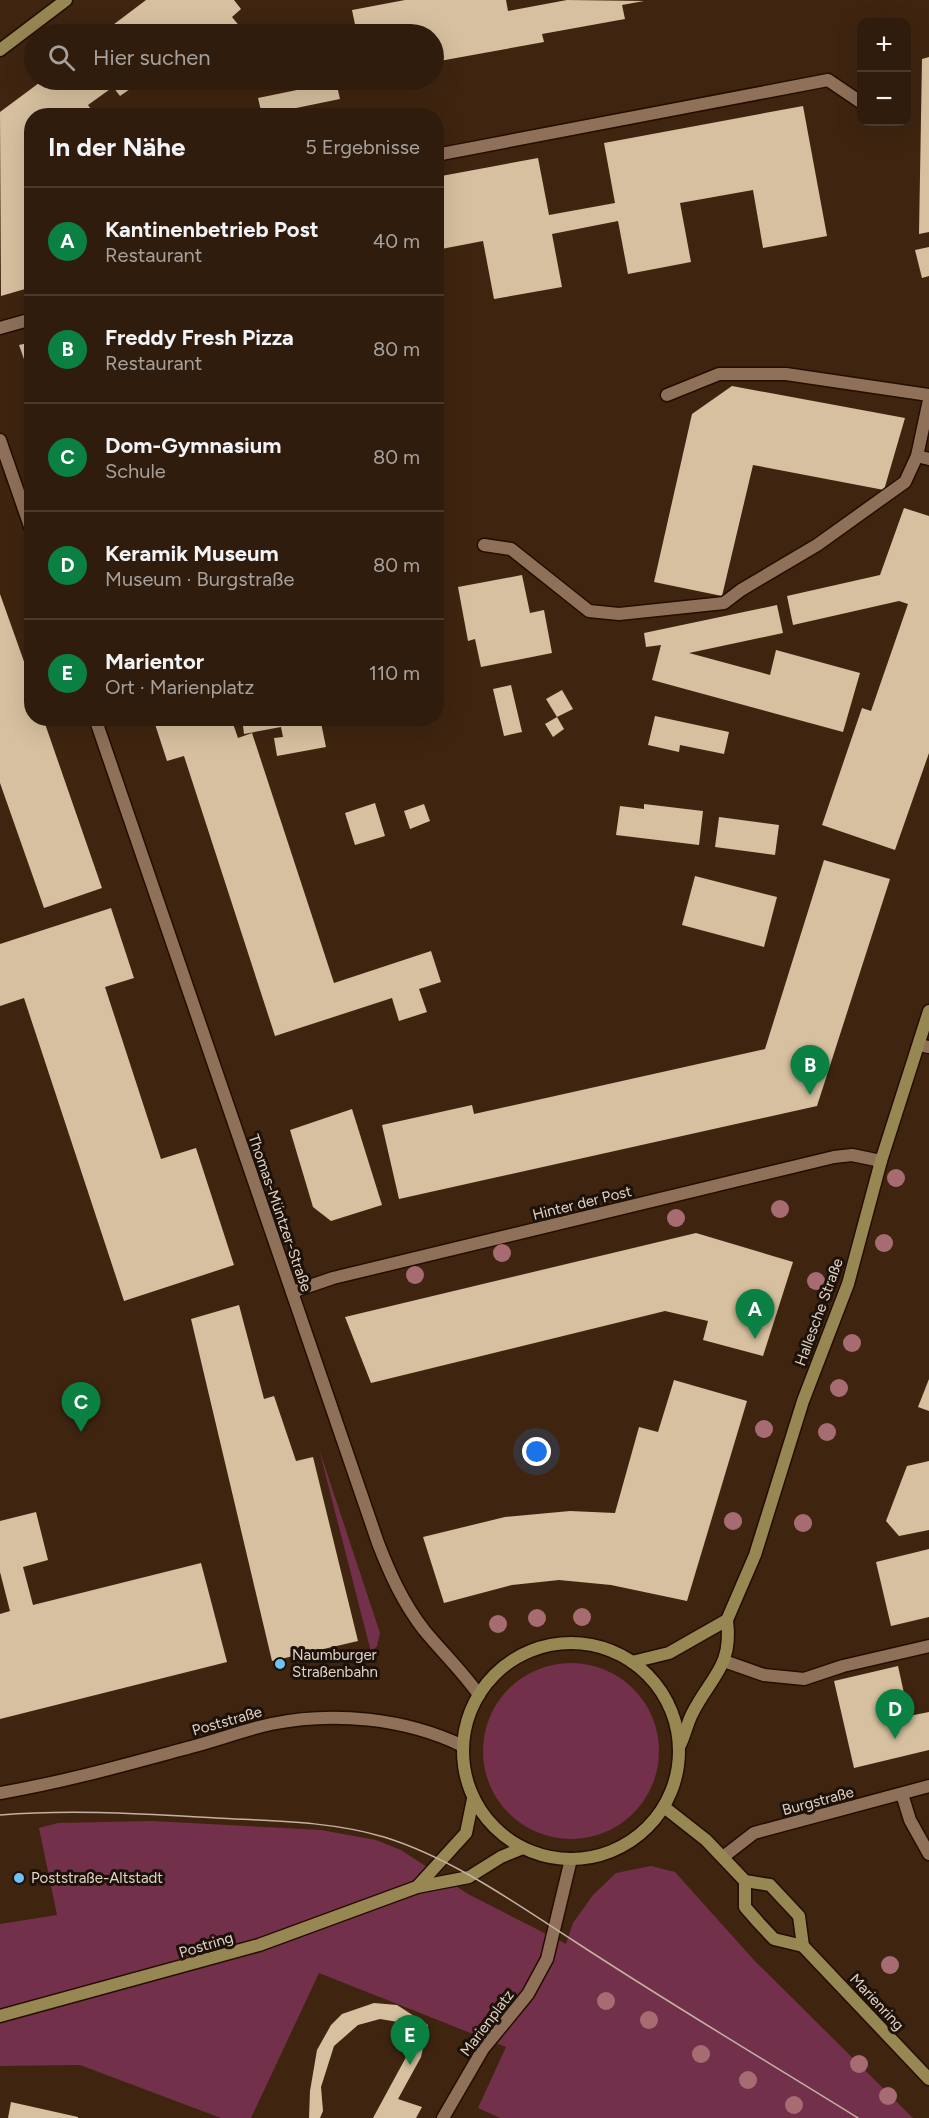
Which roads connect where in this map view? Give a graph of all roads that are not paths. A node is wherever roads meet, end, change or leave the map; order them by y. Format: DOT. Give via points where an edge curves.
graph roads {
  1 [pos="66,0"];
  2 [pos="34,24"];
  3 [pos="24,32"];
  4 [pos="0,50"];
  5 [pos="857,100"];
  6 [pos="444,153"];
  7 [pos="24,321"];
  8 [pos="0,328"];
  9 [pos="667,395"];
  10 [pos="929,395"];
  11 [pos="929,400"];
  12 [pos="0,440"];
  13 [pos="923,458"];
  14 [pos="24,509"];
  15 [pos="484,545"];
  16 [pos="98,726"];
  17 [pos="929,1011"];
  18 [pos="924,1046"];
  19 [pos="881,1161"];
  20 [pos="292,1292"];
  21 [pos="727,1620"];
  22 [pos="929,1646"];
  23 [pos="724,1660"];
  24 [pos="632,1662"];
  25 [pos="479,1695"];
  26 [pos="463,1746"];
  27 [pos="679,1746"];
  28 [pos="929,1786"];
  29 [pos="0,1793"];
  30 [pos="902,1794"];
  31 [pos="473,1799"];
  32 [pos="664,1807"];
  33 [pos="523,1848"];
  34 [pos="929,1854"];
  35 [pos="723,1857"];
  36 [pos="571,1859"];
  37 [pos="745,1881"];
  38 [pos="417,1887"];
  39 [pos="803,1946"];
  40 [pos="0,2016"];
  41 [pos="929,2079"];
  42 [pos="443,2118"];
  1 -- 2 [label="main road"];
  3 -- 4 [label="main road"];
  5 -- 6 [label="street" via="828,80"];
  7 -- 8 [label="street"];
  9 -- 10 [label="street" via="719,374 786,374"];
  11 -- 13 [label="street"];
  12 -- 14 [label="street"];
  13 -- 15 [label="street" via="905,482 724,603 619,614 589,611 512,549"];
  16 -- 20 [label="street, Thomas-Müntzer-Straße"];
  17 -- 18 [label="main road, Hallesche Straße"];
  18 -- 19 [label="main road, Hallesche Straße"];
  19 -- 20 [label="street, Hinter der Post" via="834,1156 333,1278"];
  19 -- 21 [label="main road, Hallesche Straße" via="848,1284 802,1401 755,1555"];
  20 -- 25 [label="street, Thomas-Müntzer-Straße" via="392,1578 420,1624 459,1666"];
  21 -- 23 [label="main road" via="730,1642"];
  21 -- 24 [label="main road" via="669,1653"];
  22 -- 23 [label="street" via="804,1679 764,1675"];
  23 -- 27 [label="main road" via="692,1713"];
  24 -- 25 [label="main road" via="593,1646 552,1644 522,1654 505,1665"];
  24 -- 27 [label="main road" via="663,1694 676,1724"];
  25 -- 26 [label="main road" via="465,1725"];
  26 -- 29 [label="street, Poststraße" via="418,1728 323,1718 256,1728 71,1779"];
  26 -- 31 [label="main road" via="466,1779"];
  27 -- 32 [label="main road" via="675,1780"];
  28 -- 30 [label="street, Burgstraße"];
  30 -- 34 [label="street" via="910,1820"];
  30 -- 35 [label="street, Burgstraße" via="754,1833"];
  31 -- 33 [label="main road" via="494,1828"];
  31 -- 38 [label="main road, Postring" via="466,1833"];
  32 -- 35 [label="main road"];
  32 -- 36 [label="main road" via="645,1830 621,1847 597,1856"];
  33 -- 36 [label="main road"];
  33 -- 38 [label="main road, Postring" via="469,1877"];
  35 -- 37 [label="main road"];
  36 -- 42 [label="street, Marienplatz" via="547,1959 538,1977 483,2049"];
  37 -- 39 [label="main road" via="770,1885 798,1916"];
  37 -- 39 [label="main road" via="746,1907 759,1923 774,1939"];
  38 -- 40 [label="main road, Postring" via="259,1945"];
  39 -- 41 [label="main road, Marienring"];
}
